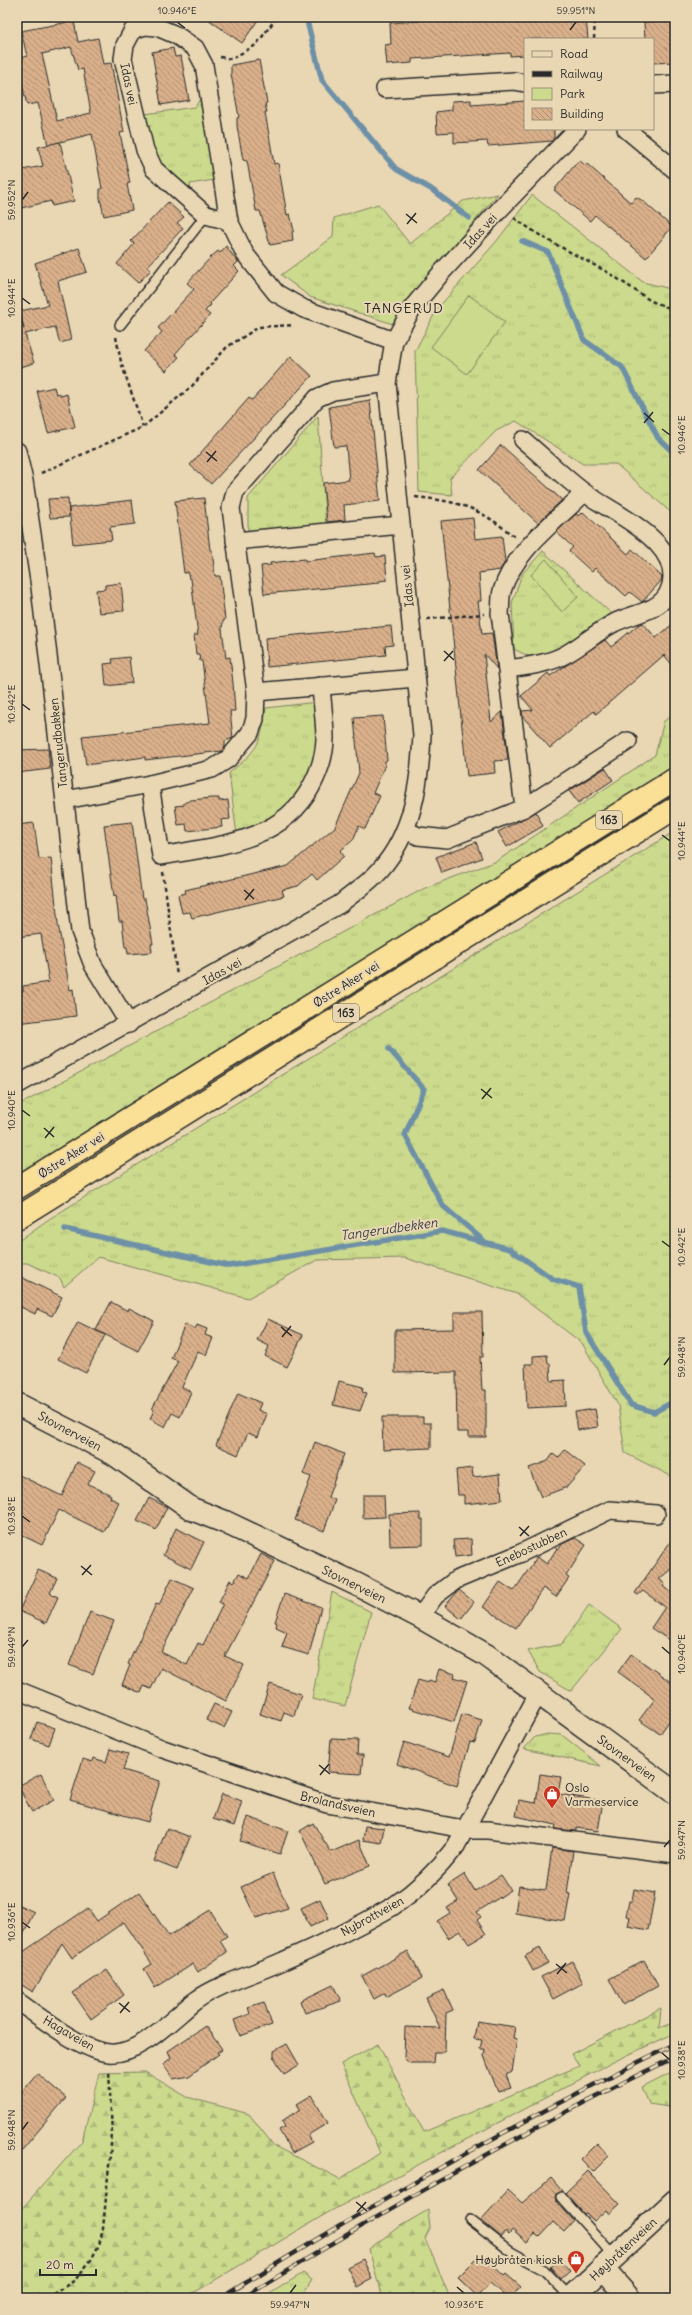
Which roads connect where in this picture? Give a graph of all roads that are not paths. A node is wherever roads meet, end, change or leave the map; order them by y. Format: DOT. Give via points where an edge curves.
graph roads {
  1 [pos="524,83"];
  2 [pos="675,84"];
  3 [pos="654,85"];
  4 [pos="384,89"];
  5 [pos="576,130"];
  6 [pos="627,130"];
  7 [pos="675,170"];
  8 [pos="206,215"];
  9 [pos="228,221"];
  10 [pos="120,325"];
  11 [pos="394,341"];
  12 [pos="387,383"];
  13 [pos="523,440"];
  14 [pos="17,450"];
  15 [pos="20,481"];
  16 [pos="584,493"];
  17 [pos="401,525"];
  18 [pos="235,542"];
  19 [pos="507,669"];
  20 [pos="416,678"];
  21 [pos="321,686"];
  22 [pos="256,692"];
  23 [pos="628,741"];
  24 [pos="675,779"];
  25 [pos="150,784"];
  26 [pos="65,800"];
  27 [pos="524,808"];
  28 [pos="675,808"];
  29 [pos="406,830"];
  30 [pos="129,1024"];
  31 [pos="17,1085"];
  32 [pos="17,1188"];
  33 [pos="17,1218"];
  34 [pos="17,1404"];
  35 [pos="656,1514"];
  36 [pos="420,1617"];
  37 [pos="17,1690"];
  38 [pos="538,1694"];
  39 [pos="675,1793"];
  40 [pos="466,1829"];
  41 [pos="675,1854"];
  42 [pos="17,2001"];
  43 [pos="117,2052"];
  44 [pos="562,2197"];
  45 [pos="675,2201"];
  46 [pos="470,2220"];
  47 [pos="608,2262"];
  48 [pos="570,2298"];
  49 [pos="628,2298"];
  1 -- 4 [label="street" via="514,81"];
  2 -- 3 [label="street"];
  5 -- 11 [label="street, Idas vei" via="442,272 413,307"];
  6 -- 7 [label="street"];
  8 -- 9 [label="street, Idas vei"];
  8 -- 9 [label="street, Idas vei" via="154,169 145,150 123,59 125,45 133,30 144,26 157,27 176,35 195,48 204,65"];
  8 -- 10 [label="lane"];
  9 -- 11 [label="street, Idas vei" via="245,254 276,294 304,309"];
  11 -- 12 [label="street, Idas vei"];
  12 -- 17 [label="street, Idas vei"];
  12 -- 18 [label="street" via="333,391 317,398 235,492 231,508"];
  13 -- 16 [label="street"];
  14 -- 15 [label="street, Tangerudbakken"];
  15 -- 26 [label="street, Tangerudbakken" via="40,587"];
  16 -- 19 [label="street" via="529,548 508,578 502,592 500,613"];
  16 -- 19 [label="street" via="654,539 666,554 673,570 668,593 658,605 614,623 567,654 542,664"];
  17 -- 18 [label="street"];
  17 -- 20 [label="street, Idas vei"];
  18 -- 22 [label="street"];
  19 -- 27 [label="street"];
  20 -- 21 [label="street"];
  20 -- 29 [label="street, Idas vei" via="422,735 420,776"];
  21 -- 22 [label="street"];
  21 -- 25 [label="street" via="325,738 320,771 292,815 268,831 226,844 161,856"];
  22 -- 25 [label="street" via="255,719 250,733 228,759 212,769"];
  23 -- 27 [label="street"];
  24 -- 32 [label="highway, Østre Aker vei / 163"];
  25 -- 26 [label="street"];
  26 -- 30 [label="street, Tangerudbakken" via="80,931 93,965"];
  27 -- 29 [label="street" via="447,839 418,836"];
  28 -- 33 [label="highway, Østre Aker vei / 163"];
  29 -- 30 [label="street, Idas vei" via="380,870 340,904"];
  30 -- 31 [label="street, Idas vei"];
  34 -- 36 [label="street, Stovnerveien" via="114,1454 192,1509 358,1585"];
  35 -- 36 [label="street, Enebostubben" via="610,1510 519,1554 456,1580 435,1596"];
  36 -- 38 [label="street, Stovnerveien" via="486,1655"];
  37 -- 40 [label="street, Brolandsveien" via="163,1748 327,1804"];
  38 -- 39 [label="street, Stovnerveien"];
  38 -- 40 [label="street, Nybrottveien"];
  40 -- 41 [label="street, Brolandsveien"];
  40 -- 43 [label="street, Nybrottveien" via="441,1866 392,1907 196,2000 159,2032"];
  42 -- 43 [label="street, Hagaveien" via="64,2034 98,2051"];
  44 -- 47 [label="lane"];
  45 -- 47 [label="street, Høybråtenveien"];
  46 -- 48 [label="lane" via="511,2252 538,2265"];
  47 -- 48 [label="street, Høybråtenveien"];
  47 -- 49 [label="street"];
}
